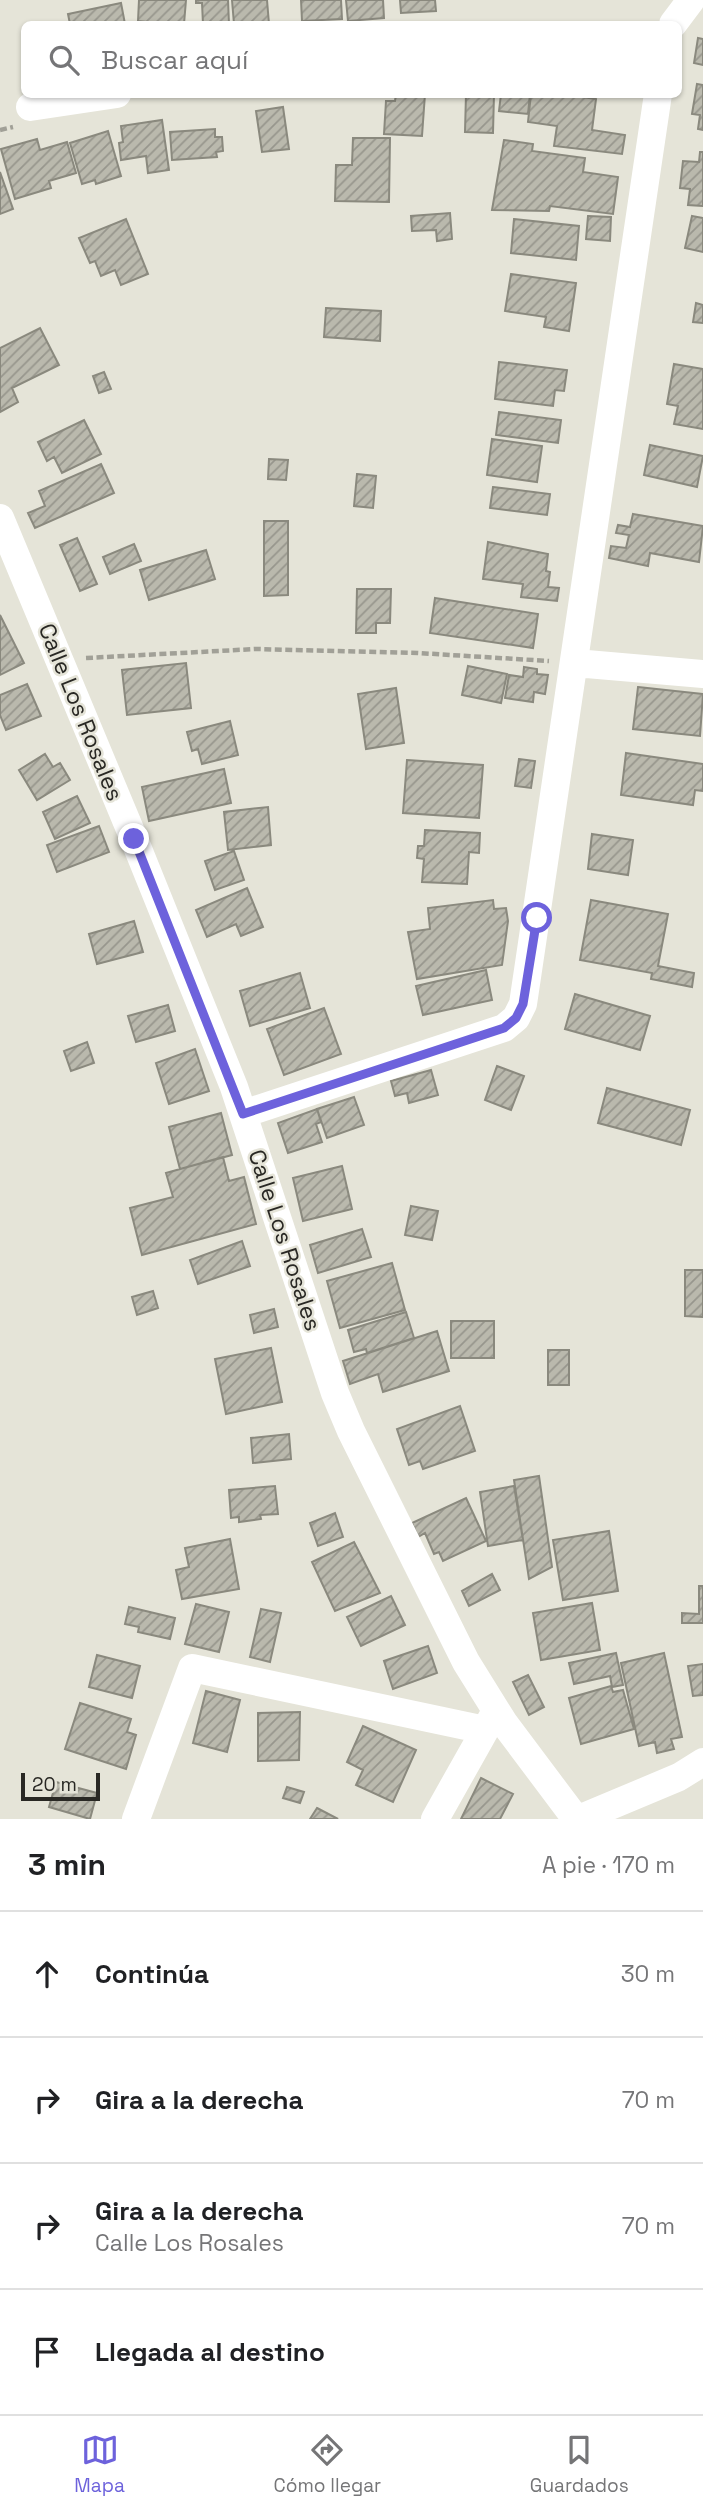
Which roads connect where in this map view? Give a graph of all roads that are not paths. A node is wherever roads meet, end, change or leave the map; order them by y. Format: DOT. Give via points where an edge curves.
graph roads {
  1 [pos="691,0"];
  2 [pos="675,21"];
  3 [pos="90,98"];
  4 [pos="657,98"];
  5 [pos="30,107"];
  6 [pos="0,517"];
  7 [pos="575,663"];
  8 [pos="703,674"];
  9 [pos="243,1114"];
  10 [pos="491,1720"];
  11 [pos="703,1762"];
  12 [pos="136,1819"];
  13 [pos="435,1819"];
  14 [pos="577,1819"];
  1 -- 2 [label="street"];
  3 -- 5 [label="street"];
  4 -- 7 [label="street"];
  6 -- 9 [label="street, Calle Los Rosales"];
  7 -- 8 [label="street"];
  7 -- 9 [label="street" via="525,992 516,1018 504,1028 466,1042"];
  9 -- 10 [label="street, Calle Los Rosales" via="335,1393"];
  10 -- 12 [label="street" via="192,1668"];
  10 -- 13 [label="street"];
  10 -- 14 [label="street, Calle Los Rosales"];
  11 -- 14 [label="street"];
}
